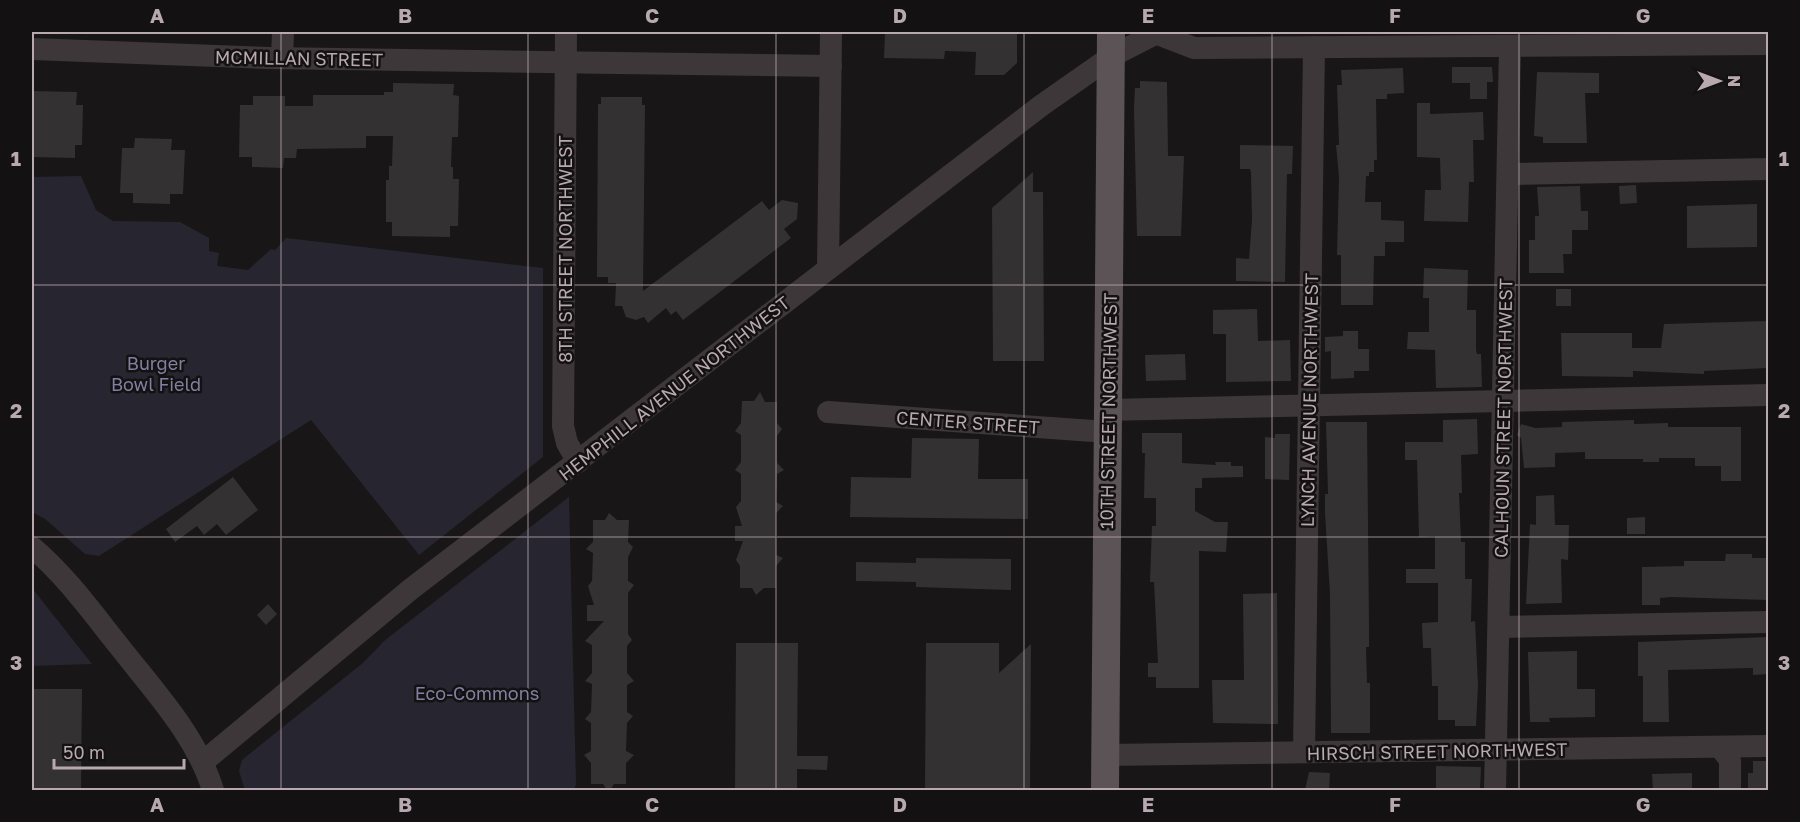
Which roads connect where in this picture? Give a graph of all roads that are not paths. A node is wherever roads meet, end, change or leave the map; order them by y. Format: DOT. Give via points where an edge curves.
graph roads {
  1 [pos="283,32"];
  2 [pos="566,32"];
  3 [pos="831,32"];
  4 [pos="1157,32"];
  5 [pos="1712,38"];
  6 [pos="1112,44"];
  7 [pos="1768,44"];
  8 [pos="1510,46"];
  9 [pos="1314,47"];
  10 [pos="32,49"];
  11 [pos="282,58"];
  12 [pos="566,62"];
  13 [pos="831,66"];
  14 [pos="1768,169"];
  15 [pos="1508,174"];
  16 [pos="828,269"];
  17 [pos="1768,396"];
  18 [pos="1503,402"];
  19 [pos="1309,406"];
  20 [pos="828,412"];
  21 [pos="1107,421"];
  22 [pos="578,462"];
  23 [pos="32,547"];
  24 [pos="1768,622"];
  25 [pos="1499,627"];
  26 [pos="1768,746"];
  27 [pos="1720,747"];
  28 [pos="1497,750"];
  29 [pos="1304,752"];
  30 [pos="1105,755"];
  31 [pos="203,762"];
  32 [pos="213,790"];
  33 [pos="1105,790"];
  34 [pos="1495,790"];
  35 [pos="1730,790"];
  1 -- 11 [label="street"];
  2 -- 12 [label="street, 8TH STREET NORTHWEST"];
  3 -- 13 [label="street"];
  4 -- 6 [label="street, HEMPHILL AVENUE NORTHWEST"];
  4 -- 9 [label="street" via="1194,48"];
  5 -- 7 [label="street"];
  5 -- 8 [label="street"];
  6 -- 16 [label="street, HEMPHILL AVENUE NORTHWEST" via="1042,105"];
  6 -- 21 [label="main road, 10TH STREET NORTHWEST"];
  8 -- 9 [label="street"];
  8 -- 15 [label="street, CALHOUN STREET NORTHWEST"];
  9 -- 19 [label="street, LYNCH AVENUE NORTHWEST"];
  10 -- 11 [label="street, MCMILLAN STREET"];
  11 -- 12 [label="street, MCMILLAN STREET"];
  12 -- 13 [label="street, MCMILLAN STREET"];
  12 -- 22 [label="street, 8TH STREET NORTHWEST" via="563,426"];
  13 -- 16 [label="street"];
  14 -- 15 [label="street"];
  15 -- 18 [label="street, CALHOUN STREET NORTHWEST"];
  16 -- 22 [label="street, HEMPHILL AVENUE NORTHWEST"];
  17 -- 18 [label="street, CENTER STREET"];
  18 -- 19 [label="street, CENTER STREET"];
  18 -- 25 [label="street, CALHOUN STREET NORTHWEST"];
  19 -- 21 [label="street, CENTER STREET"];
  19 -- 29 [label="street, LYNCH AVENUE NORTHWEST"];
  20 -- 21 [label="street, CENTER STREET"];
  21 -- 30 [label="main road, 10TH STREET NORTHWEST"];
  22 -- 31 [label="street, HEMPHILL AVENUE NORTHWEST" via="411,589"];
  23 -- 31 [label="street" via="75,588 175,718"];
  24 -- 25 [label="street"];
  25 -- 28 [label="street, CALHOUN STREET NORTHWEST"];
  26 -- 27 [label="street, HIRSCH STREET NORTHWEST"];
  27 -- 28 [label="street, HIRSCH STREET NORTHWEST"];
  27 -- 35 [label="street" via="1730,760"];
  28 -- 29 [label="street, HIRSCH STREET NORTHWEST"];
  28 -- 34 [label="street, CALHOUN STREET NORTHWEST"];
  29 -- 30 [label="street, HIRSCH STREET NORTHWEST"];
  30 -- 33 [label="main road, 10TH STREET NORTHWEST"];
  31 -- 32 [label="street"];
}
